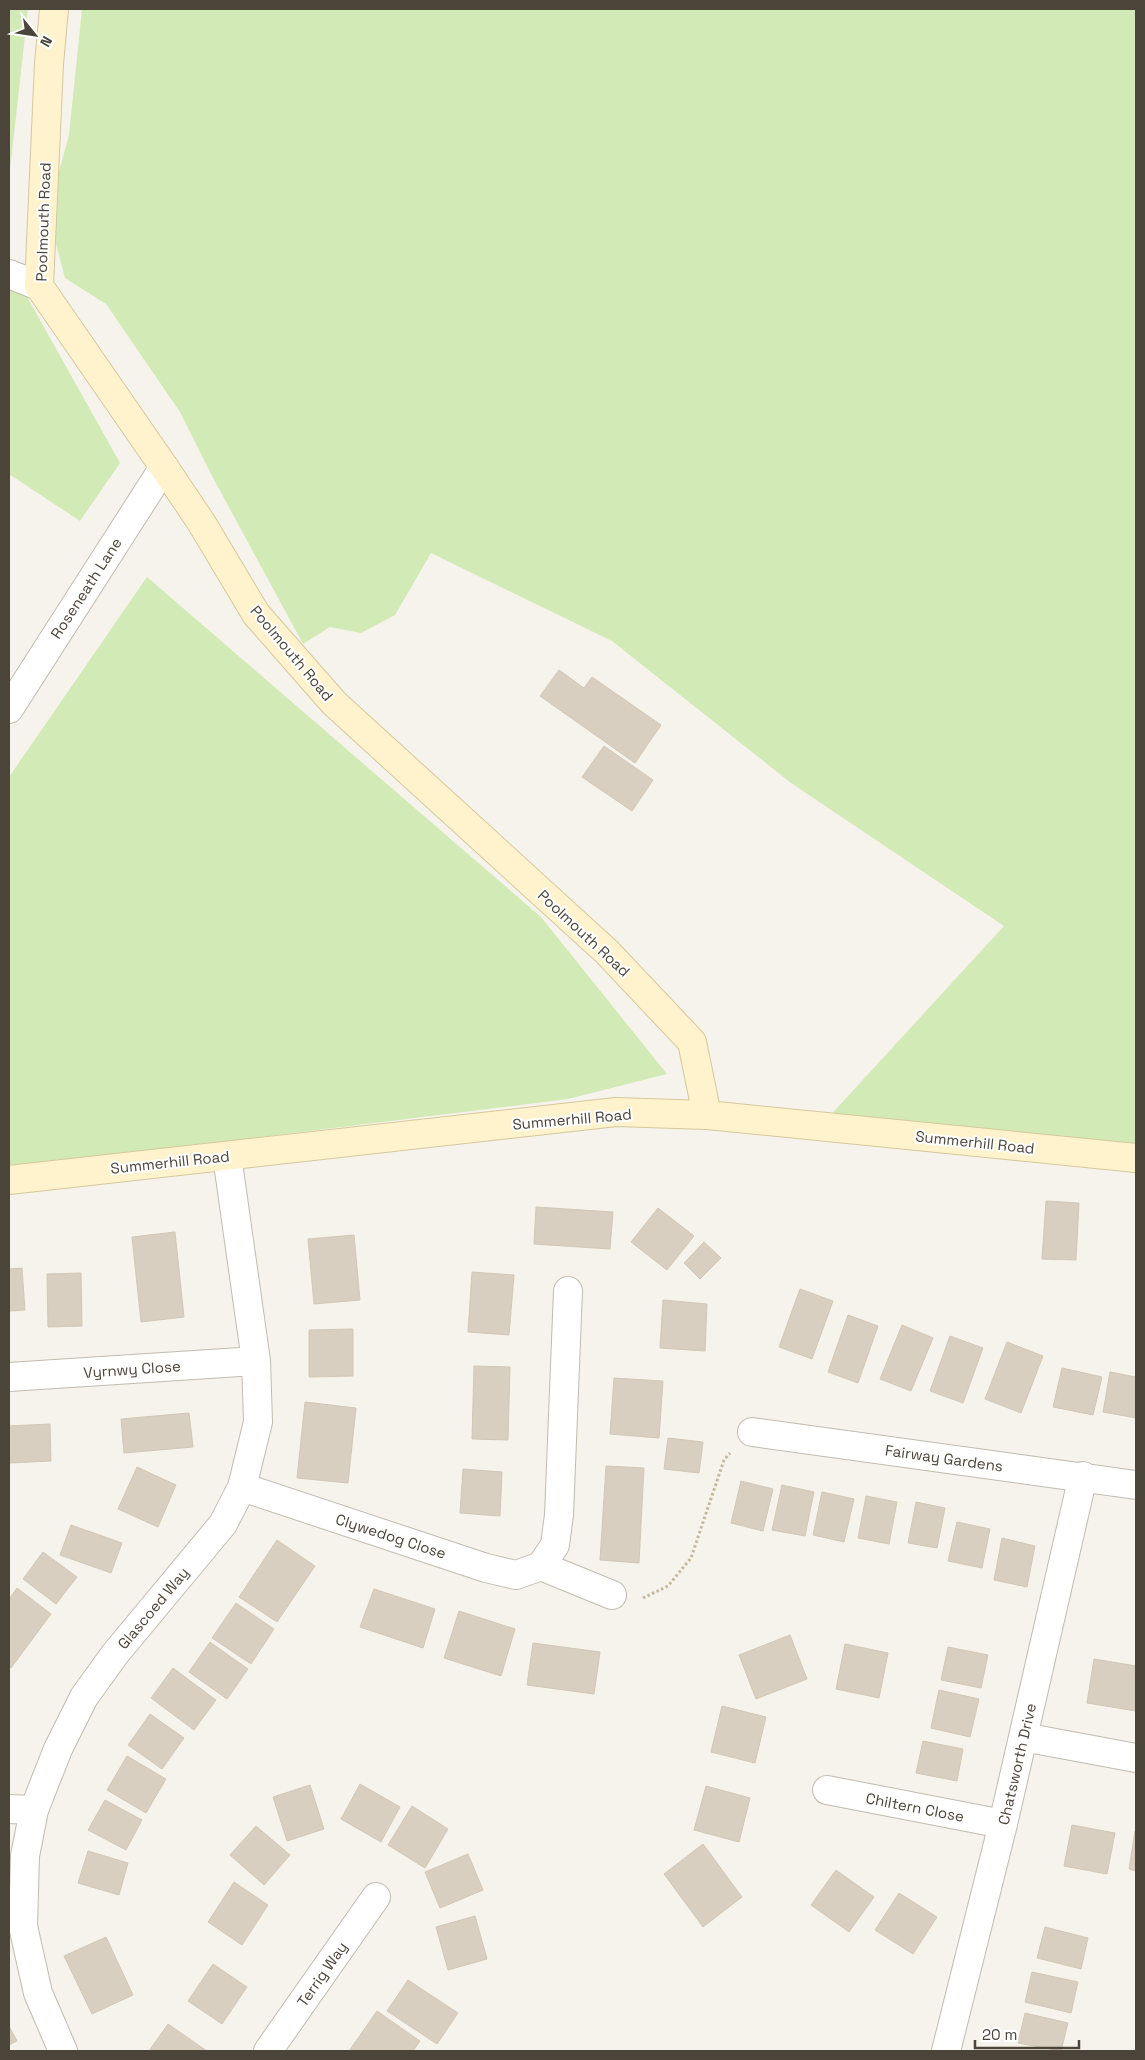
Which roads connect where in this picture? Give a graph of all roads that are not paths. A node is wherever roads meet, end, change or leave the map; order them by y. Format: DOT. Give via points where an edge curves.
graph roads {
  1 [pos="54,9"];
  2 [pos="9,274"];
  3 [pos="39,286"];
  4 [pos="164,466"];
  5 [pos="9,709"];
  6 [pos="707,1115"];
  7 [pos="227,1156"];
  8 [pos="1136,1158"];
  9 [pos="9,1180"];
  10 [pos="568,1291"];
  11 [pos="256,1361"];
  12 [pos="9,1377"];
  13 [pos="752,1432"];
  14 [pos="1083,1476"];
  15 [pos="1136,1485"];
  16 [pos="242,1487"];
  17 [pos="542,1566"];
  18 [pos="612,1595"];
  19 [pos="1023,1737"];
  20 [pos="1136,1758"];
  21 [pos="827,1790"];
  22 [pos="21,1809"];
  23 [pos="1003,1824"];
  24 [pos="376,1897"];
  25 [pos="63,2051"];
  26 [pos="268,2051"];
  27 [pos="946,2051"];
  1 -- 3 [label="street, Poolmouth Road"];
  2 -- 3 [label="street"];
  3 -- 4 [label="street, Poolmouth Road"];
  4 -- 5 [label="street, Roseneath Lane"];
  4 -- 6 [label="street, Poolmouth Road" via="256,614 334,703 607,952 692,1042"];
  6 -- 7 [label="street, Summerhill Road" via="616,1112"];
  6 -- 8 [label="street, Summerhill Road"];
  7 -- 9 [label="street, Summerhill Road"];
  7 -- 11 [label="street, Glascoed Way"];
  10 -- 17 [label="street" via="559,1515 555,1545"];
  11 -- 12 [label="street, Vyrnwy Close"];
  11 -- 16 [label="street, Glascoed Way" via="258,1422"];
  13 -- 14 [label="street, Fairway Gardens"];
  14 -- 15 [label="street, Fairway Gardens"];
  14 -- 19 [label="street, Chatsworth Drive"];
  16 -- 17 [label="street, Clywedog Close" via="486,1568 516,1574"];
  16 -- 22 [label="street, Glascoed Way" via="223,1524 115,1654 84,1697"];
  17 -- 18 [label="street"];
  19 -- 20 [label="street"];
  19 -- 23 [label="street, Chatsworth Drive"];
  21 -- 23 [label="street, Chiltern Close"];
  22 -- 25 [label="street, Glascoed Way" via="25,1856 23,1926 38,1993"];
  23 -- 27 [label="street, Chatsworth Drive"];
  24 -- 26 [label="street, Terrig Way"];
}
